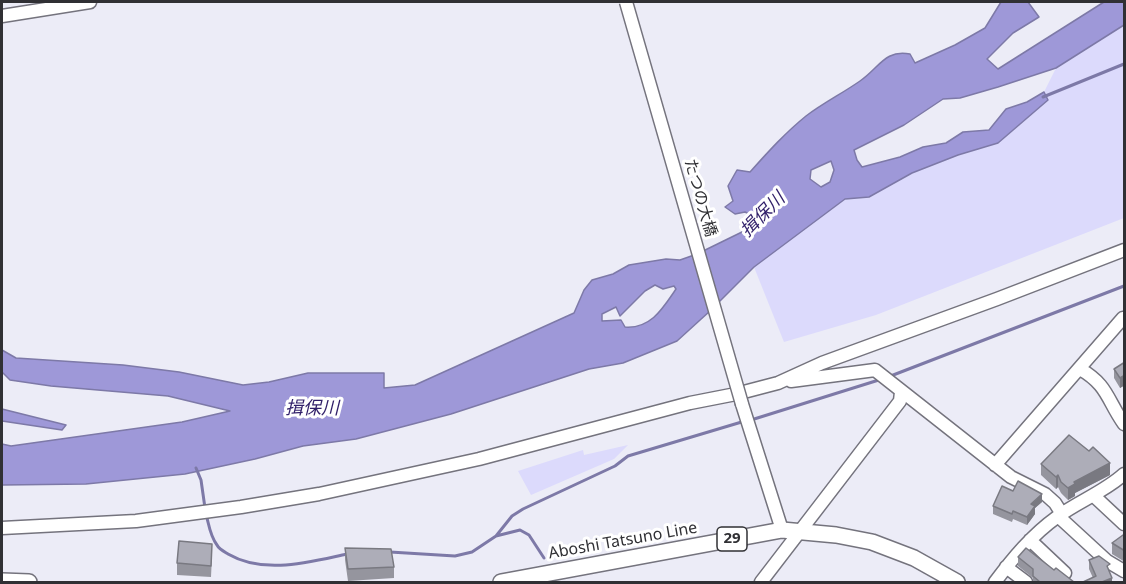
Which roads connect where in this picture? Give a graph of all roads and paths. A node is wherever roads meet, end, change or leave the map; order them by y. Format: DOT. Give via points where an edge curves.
graph roads {
  1 [pos="90,2"];
  2 [pos="626,2"];
  3 [pos="2,16"];
  4 [pos="1125,250"];
  5 [pos="1125,319"];
  6 [pos="1080,369"];
  7 [pos="778,382"];
  8 [pos="901,392"];
  9 [pos="1125,424"];
  10 [pos="995,465"];
  11 [pos="1125,474"];
  12 [pos="1094,496"];
  13 [pos="1060,515"];
  14 [pos="1125,524"];
  15 [pos="2,528"];
  16 [pos="782,530"];
  17 [pos="800,532"];
  18 [pos="1030,540"];
  19 [pos="1006,567"];
  20 [pos="1125,572"];
  21 [pos="1065,573"];
  22 [pos="2,581"];
  23 [pos="29,582"];
  24 [pos="501,582"];
  25 [pos="761,582"];
  26 [pos="957,582"];
  27 [pos="995,582"];
  28 [pos="1026,582"];
  1 -- 3 [label="street"];
  2 -- 16 [label="street, たつの大橋, bridge"];
  4 -- 7 [label="street"];
  5 -- 6 [label="street"];
  6 -- 9 [label="street" via="1105,389"];
  6 -- 10 [label="street"];
  7 -- 8 [label="street" via="874,370"];
  7 -- 15 [label="street" via="479,459 319,494 136,521"];
  8 -- 10 [label="street"];
  8 -- 17 [label="street" via="900,401"];
  10 -- 13 [label="street" via="1045,494"];
  11 -- 12 [label="street"];
  12 -- 13 [label="street"];
  12 -- 14 [label="street"];
  13 -- 18 [label="street"];
  13 -- 20 [label="street" via="1107,561"];
  16 -- 17 [label="main road, Aboshi Tatsuno Line / 29"];
  16 -- 24 [label="main road, Aboshi Tatsuno Line / 29"];
  17 -- 25 [label="street"];
  17 -- 26 [label="main road, Aboshi Tatsuno Line / 29" via="872,542 914,558"];
  18 -- 19 [label="street"];
  18 -- 21 [label="street"];
  19 -- 27 [label="street"];
  19 -- 28 [label="street"];
  22 -- 23 [label="main road"];
}
